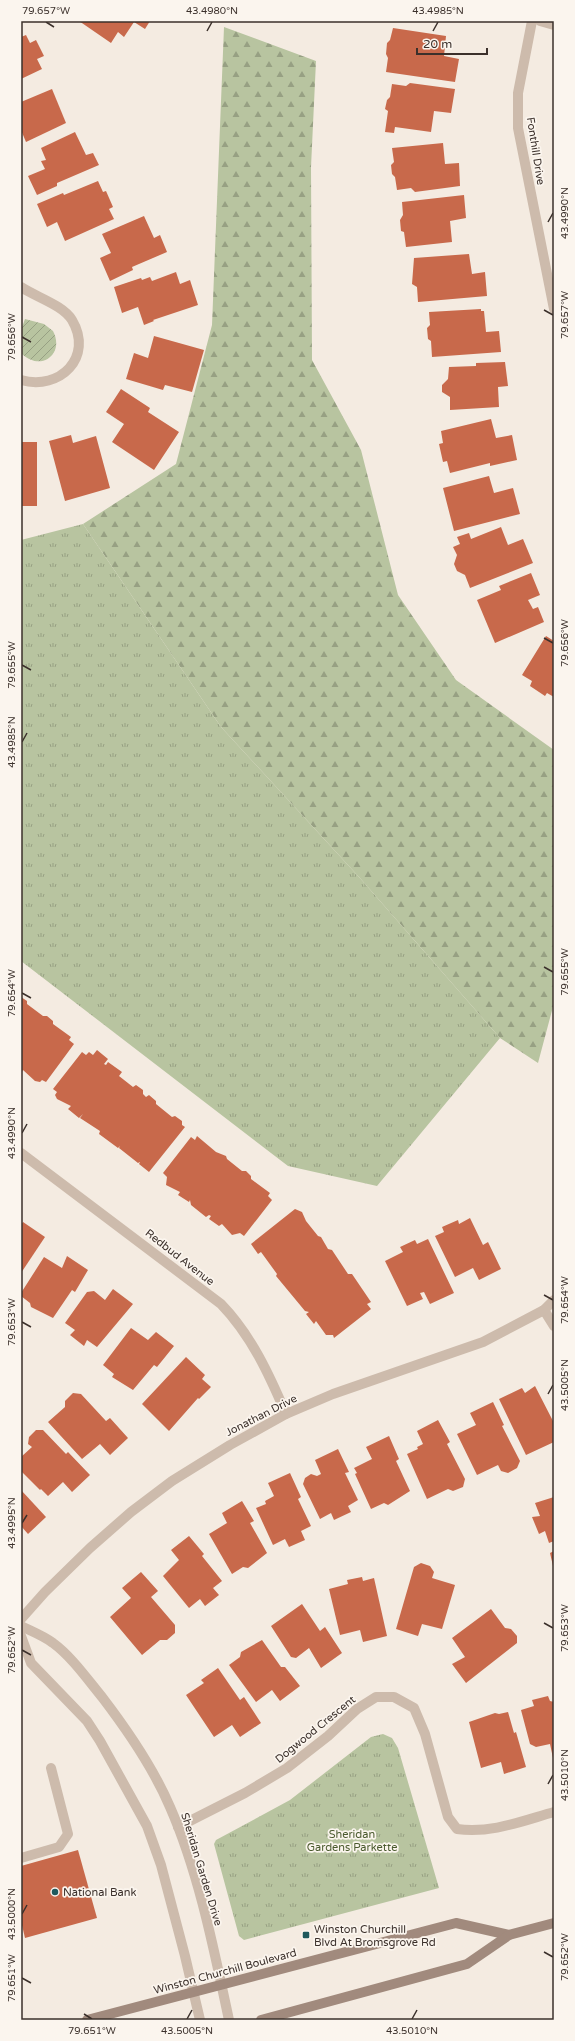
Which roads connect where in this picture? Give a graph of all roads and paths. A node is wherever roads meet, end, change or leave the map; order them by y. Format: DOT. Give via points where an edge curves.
graph roads {
  1 [pos="532,21"];
  2 [pos="540,21"];
  3 [pos="554,25"];
  4 [pos="21,287"];
  5 [pos="554,309"];
  6 [pos="21,380"];
  7 [pos="21,1153"];
  8 [pos="554,1300"];
  9 [pos="544,1310"];
  10 [pos="554,1326"];
  11 [pos="286,1414"];
  12 [pos="21,1619"];
  13 [pos="21,1626"];
  14 [pos="21,1636"];
  15 [pos="51,1768"];
  16 [pos="554,1812"];
  17 [pos="178,1827"];
  18 [pos="21,1858"];
  19 [pos="554,1922"];
  20 [pos="509,1935"];
  21 [pos="221,1984"];
  22 [pos="194,1992"];
  23 [pos="87,2020"];
  24 [pos="200,2020"];
  25 [pos="229,2020"];
  26 [pos="261,2020"];
  1 -- 5 [label="street, Fonthill Drive" via="518,93 518,128"];
  2 -- 3 [label="street"];
  4 -- 6 [label="street" via="62,309 72,319 79,344 76,357 69,369 59,378 47,383 33,384"];
  7 -- 11 [label="street, Redbud Avenue" via="221,1304 234,1317 249,1339"];
  8 -- 9 [label="street, Jonathan Drive"];
  9 -- 10 [label="street"];
  9 -- 11 [label="street, Jonathan Drive" via="483,1342 333,1394"];
  11 -- 12 [label="street, Jonathan Drive" via="172,1481 131,1512 90,1548"];
  13 -- 17 [label="street, Sheridan Garden Drive" via="53,1643 74,1664 113,1712 144,1757"];
  14 -- 22 [label="street" via="31,1663 87,1721 147,1826 161,1865"];
  15 -- 18 [label="street" via="68,1834 59,1847"];
  16 -- 17 [label="street, Dogwood Crescent" via="494,1828 473,1831 458,1829 448,1817 426,1734 414,1708 394,1697 376,1697 357,1709 287,1768 245,1794"];
  17 -- 21 [label="street, Sheridan Garden Drive" via="214,1949"];
  19 -- 20 [label="main road, Winston Churchill Boulevard"];
  20 -- 21 [label="main road, Winston Churchill Boulevard" via="456,1923"];
  20 -- 26 [label="main road, Winston Churchill Boulevard" via="467,1964"];
  21 -- 22 [label="main road, Winston Churchill Boulevard"];
  21 -- 25 [label="street, Sheridan Garden Drive"];
  22 -- 23 [label="main road, Winston Churchill Boulevard"];
  22 -- 24 [label="street"];
}
